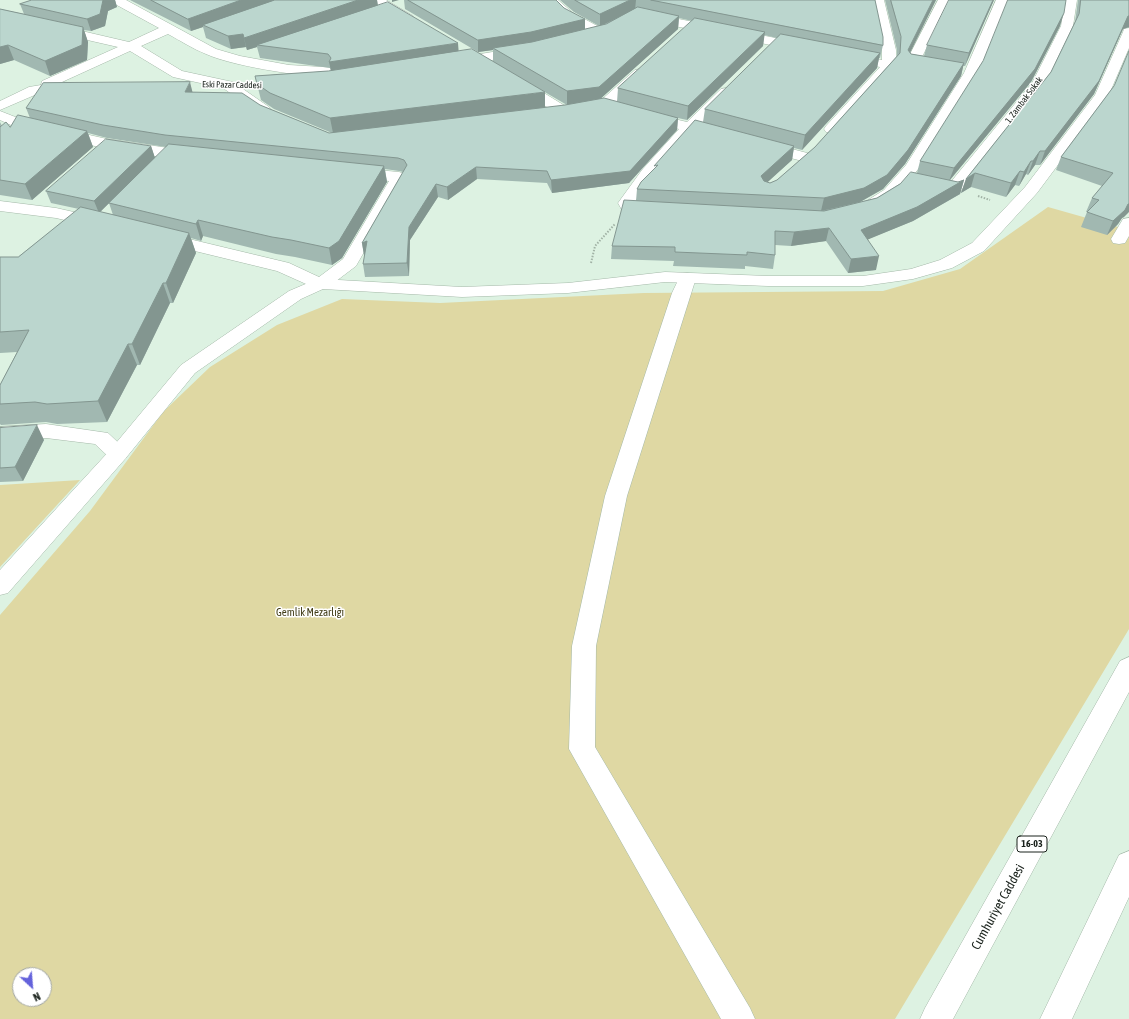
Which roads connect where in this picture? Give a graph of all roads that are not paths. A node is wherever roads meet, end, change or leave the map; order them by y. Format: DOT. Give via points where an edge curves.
graph roads {
  1 [pos="377,0"];
  2 [pos="551,0"];
  3 [pos="944,0"];
  4 [pos="1002,0"];
  5 [pos="1071,0"];
  6 [pos="123,1"];
  7 [pos="409,2"];
  8 [pos="864,2"];
  9 [pos="878,2"];
  10 [pos="392,9"];
  11 [pos="377,14"];
  12 [pos="636,15"];
  13 [pos="0,16"];
  14 [pos="418,24"];
  15 [pos="614,26"];
  16 [pos="690,26"];
  17 [pos="168,29"];
  18 [pos="1129,32"];
  19 [pos="600,33"];
  20 [pos="201,34"];
  21 [pos="679,36"];
  22 [pos="585,37"];
  23 [pos="186,39"];
  24 [pos="131,46"];
  25 [pos="457,48"];
  26 [pos="267,50"];
  27 [pos="532,50"];
  28 [pos="813,50"];
  29 [pos="836,54"];
  30 [pos="477,59"];
  31 [pos="238,60"];
  32 [pos="650,63"];
  33 [pos="440,64"];
  34 [pos="889,64"];
  35 [pos="491,67"];
  36 [pos="959,71"];
  37 [pos="511,80"];
  38 [pos="738,80"];
  39 [pos="168,84"];
  40 [pos="303,84"];
  41 [pos="84,85"];
  42 [pos="228,85"];
  43 [pos="251,86"];
  44 [pos="34,90"];
  45 [pos="1,105"];
  46 [pos="604,105"];
  47 [pos="619,109"];
  48 [pos="565,112"];
  49 [pos="633,113"];
  50 [pos="542,115"];
  51 [pos="275,116"];
  52 [pos="18,123"];
  53 [pos="690,127"];
  54 [pos="6,134"];
  55 [pos="729,137"];
  56 [pos="752,143"];
  57 [pos="201,158"];
  58 [pos="343,172"];
  59 [pos="903,178"];
  60 [pos="49,195"];
  61 [pos="0,206"];
  62 [pos="859,209"];
  63 [pos="32,210"];
  64 [pos="661,210"];
  65 [pos="110,221"];
  66 [pos="1129,223"];
  67 [pos="147,234"];
  68 [pos="1119,239"];
  69 [pos="687,278"];
  70 [pos="321,284"];
  71 [pos="0,434"];
  72 [pos="118,454"];
  73 [pos="0,586"];
  74 [pos="1129,668"];
  75 [pos="1129,865"];
  76 [pos="739,1019"];
  77 [pos="936,1019"];
  78 [pos="1056,1019"];
  1 -- 10 [label="street"];
  2 -- 19 [label="street" via="569,16"];
  3 -- 36 [label="street" via="913,62"];
  4 -- 36 [label="street"];
  5 -- 59 [label="street, 1. Zambak Sokak" via="1067,26 1038,84 954,189"];
  6 -- 17 [label="street"];
  7 -- 10 [label="street"];
  8 -- 9 [label="street"];
  9 -- 34 [label="street" via="889,50"];
  10 -- 11 [label="street"];
  10 -- 14 [label="street"];
  12 -- 16 [label="street"];
  13 -- 24 [label="street"];
  15 -- 19 [label="street"];
  16 -- 21 [label="street"];
  16 -- 28 [label="street" via="770,48"];
  17 -- 23 [label="street"];
  17 -- 24 [label="street"];
  18 -- 69 [label="street" via="1102,96 1031,190 978,247 946,264 913,274 863,281"];
  19 -- 22 [label="street"];
  20 -- 23 [label="street"];
  23 -- 31 [label="street" via="211,52"];
  24 -- 42 [label="street" via="178,74"];
  24 -- 44 [label="street"];
  25 -- 30 [label="street"];
  26 -- 31 [label="street"];
  27 -- 30 [label="street"];
  29 -- 34 [label="street"];
  30 -- 33 [label="street"];
  30 -- 35 [label="street"];
  31 -- 40 [label="street" via="289,69 364,74"];
  31 -- 42 [label="street"];
  32 -- 46 [label="street"];
  34 -- 56 [label="street" via="801,162"];
  36 -- 59 [label="street" via="912,168"];
  37 -- 48 [label="street"];
  38 -- 53 [label="street"];
  39 -- 42 [label="street, Eski Pazar Caddesi"];
  41 -- 44 [label="street"];
  42 -- 43 [label="street, Eski Pazar Caddesi"];
  42 -- 51 [label="street"];
  44 -- 45 [label="street"];
  45 -- 52 [label="street"];
  46 -- 47 [label="street"];
  46 -- 48 [label="street"];
  48 -- 50 [label="street"];
  49 -- 53 [label="street"];
  52 -- 54 [label="street"];
  52 -- 57 [label="street" via="101,149 164,160"];
  53 -- 55 [label="street"];
  53 -- 64 [label="street" via="638,184 626,203 629,209"];
  58 -- 70 [label="street" via="398,177 350,262"];
  59 -- 62 [label="street" via="890,193"];
  60 -- 63 [label="street"];
  61 -- 63 [label="street"];
  63 -- 65 [label="street"];
  66 -- 68 [label="street"];
  67 -- 70 [label="street" via="283,267"];
  69 -- 70 [label="street" via="665,277 568,288 462,292"];
  69 -- 76 [label="street" via="616,496 584,646 582,749"];
  70 -- 72 [label="street" via="295,294 188,369"];
  71 -- 72 [label="street" via="46,431 101,438"];
  72 -- 73 [label="street"];
  74 -- 77 [label="street, Cumhuriyet Caddesi / 16-03"];
  75 -- 78 [label="street"];
}
